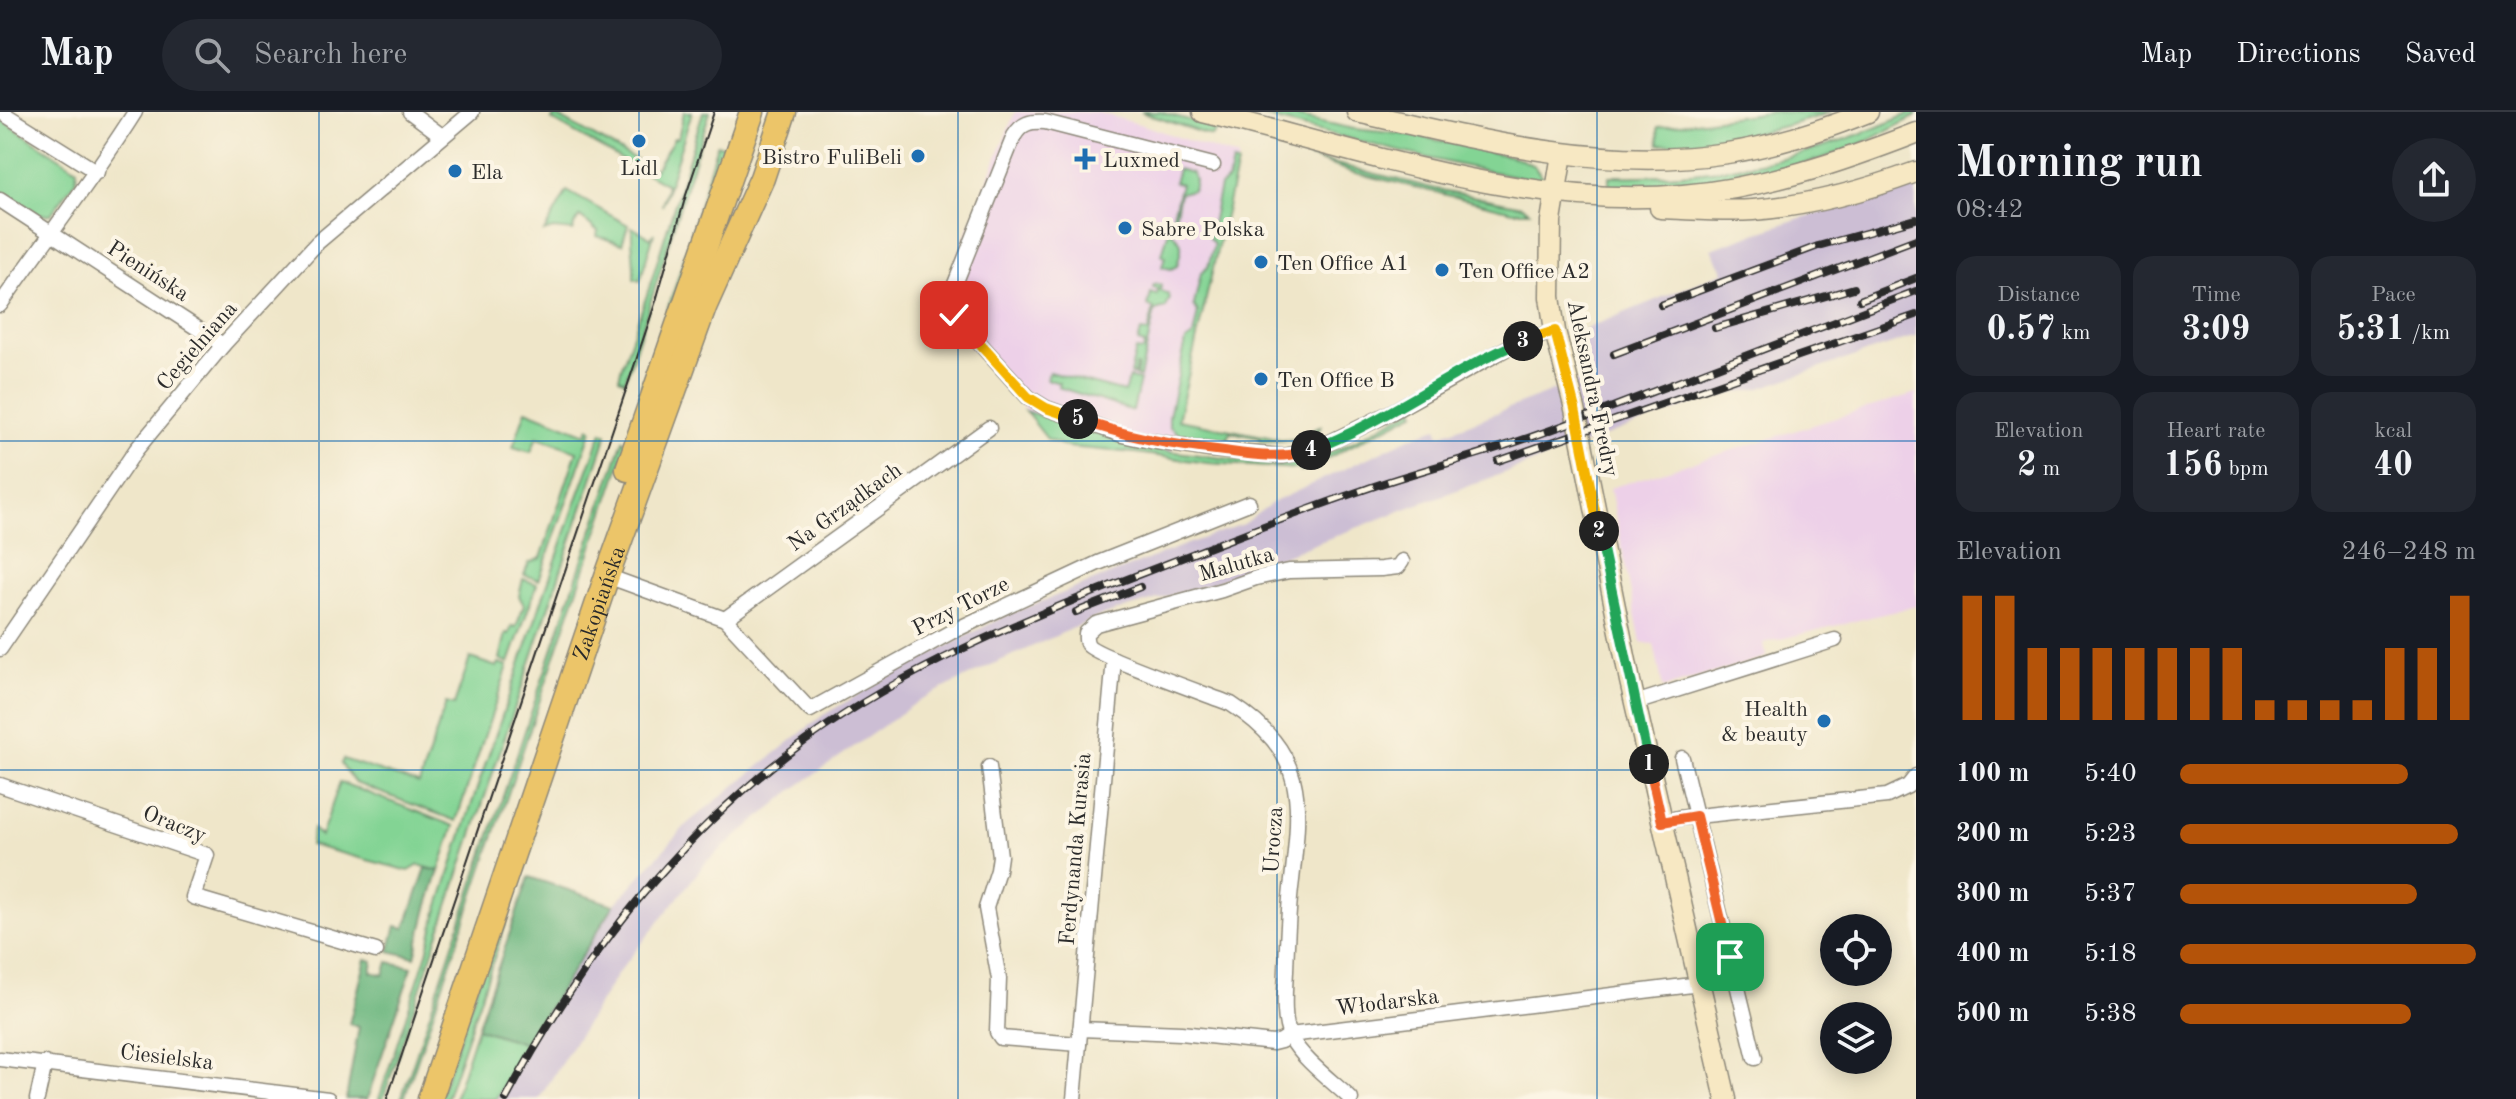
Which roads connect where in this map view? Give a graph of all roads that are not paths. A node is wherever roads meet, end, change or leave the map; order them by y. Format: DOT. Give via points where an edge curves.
graph roads {
  1 [pos="1,112"];
  2 [pos="135,112"];
  3 [pos="410,112"];
  4 [pos="472,112"];
  5 [pos="752,112"];
  6 [pos="784,112"];
  7 [pos="1203,112"];
  8 [pos="1357,112"];
  9 [pos="1868,112"];
  10 [pos="1916,133"];
  11 [pos="442,136"];
  12 [pos="1562,154"];
  13 [pos="1213,165"];
  14 [pos="97,172"];
  15 [pos="1916,172"];
  16 [pos="1555,192"];
  17 [pos="1613,197"];
  18 [pos="0,200"];
  19 [pos="50,232"];
  20 [pos="0,305"];
  21 [pos="1555,331"];
  22 [pos="223,345"];
  23 [pos="989,428"];
  24 [pos="1249,503"];
  25 [pos="1402,561"];
  26 [pos="607,576"];
  27 [pos="725,619"];
  28 [pos="1086,633"];
  29 [pos="1835,640"];
  30 [pos="0,649"];
  31 [pos="1114,659"];
  32 [pos="1635,703"];
  33 [pos="1682,758"];
  34 [pos="989,767"];
  35 [pos="1916,776"];
  36 [pos="0,785"];
  37 [pos="1696,816"];
  38 [pos="1662,822"];
  39 [pos="376,951"];
  40 [pos="1700,984"];
  41 [pos="1290,1035"];
  42 [pos="1080,1036"];
  43 [pos="1755,1058"];
  44 [pos="0,1059"];
  45 [pos="45,1063"];
  46 [pos="37,1099"];
  47 [pos="328,1099"];
  48 [pos="412,1099"];
  49 [pos="430,1099"];
  50 [pos="1074,1099"];
  51 [pos="1351,1099"];
  52 [pos="1726,1099"];
  1 -- 14 [label="street"];
  2 -- 14 [label="street"];
  3 -- 11 [label="street"];
  4 -- 11 [label="street, Cegielniana"];
  5 -- 48 [label="main road, Zakopiańska"];
  6 -- 26 [label="main road, Zakopiańska" via="762,178 705,305"];
  7 -- 16 [label="main road" via="1421,167"];
  8 -- 12 [label="main road"];
  9 -- 12 [label="main road" via="1728,153 1647,158"];
  10 -- 17 [label="main road" via="1758,184 1685,195"];
  11 -- 22 [label="street, Cegielniana" via="317,243"];
  12 -- 16 [label="main road, Aleksandra Fredry"];
  13 -- 21 [label="street" via="1045,122 1026,123 1014,136 951,294 954,315 1028,397 1046,408 1151,441 1283,456 1316,449 1511,346"];
  14 -- 19 [label="street"];
  15 -- 17 [label="main road" via="1822,200 1751,210 1655,208"];
  16 -- 17 [label="main road"];
  16 -- 21 [label="main road, Aleksandra Fredry" via="1550,297"];
  18 -- 19 [label="street, Pienińska"];
  19 -- 20 [label="street"];
  19 -- 22 [label="street, Pienińska"];
  21 -- 32 [label="main road, Aleksandra Fredry"];
  22 -- 30 [label="street, Cegielniana" via="136,450"];
  23 -- 27 [label="street, Na Grządkach"];
  24 -- 27 [label="street, Przy Torze" via="1031,594 810,710"];
  25 -- 28 [label="street, Malutka" via="1398,567 1381,569 1289,571 1256,578 1096,624"];
  26 -- 27 [label="street"];
  26 -- 49 [label="main road, Zakopiańska"];
  28 -- 31 [label="street, Urocza" via="1089,647"];
  29 -- 32 [label="street"];
  31 -- 41 [label="street, Urocza" via="1231,704 1268,734 1286,759 1298,806 1285,990"];
  31 -- 42 [label="street, Ferdynanda Kurasia"];
  32 -- 38 [label="main road, Aleksandra Fredry"];
  33 -- 37 [label="street"];
  34 -- 42 [label="street" via="1000,856 986,908 999,979 997,1032 1001,1038"];
  35 -- 37 [label="street" via="1887,796"];
  36 -- 39 [label="street, Oraczy" via="207,855 193,897"];
  37 -- 38 [label="street"];
  37 -- 43 [label="street"];
  38 -- 40 [label="main road, Aleksandra Fredry"];
  40 -- 41 [label="street, Włodarska"];
  40 -- 52 [label="main road, Aleksandra Fredry"];
  41 -- 42 [label="street, Włodarska" via="1273,1043 1181,1033"];
  41 -- 51 [label="street"];
  42 -- 50 [label="street, Ferdynanda Kurasia"];
  44 -- 45 [label="street, Ciesielska"];
  45 -- 46 [label="street"];
  45 -- 47 [label="street, Ciesielska"];
}
